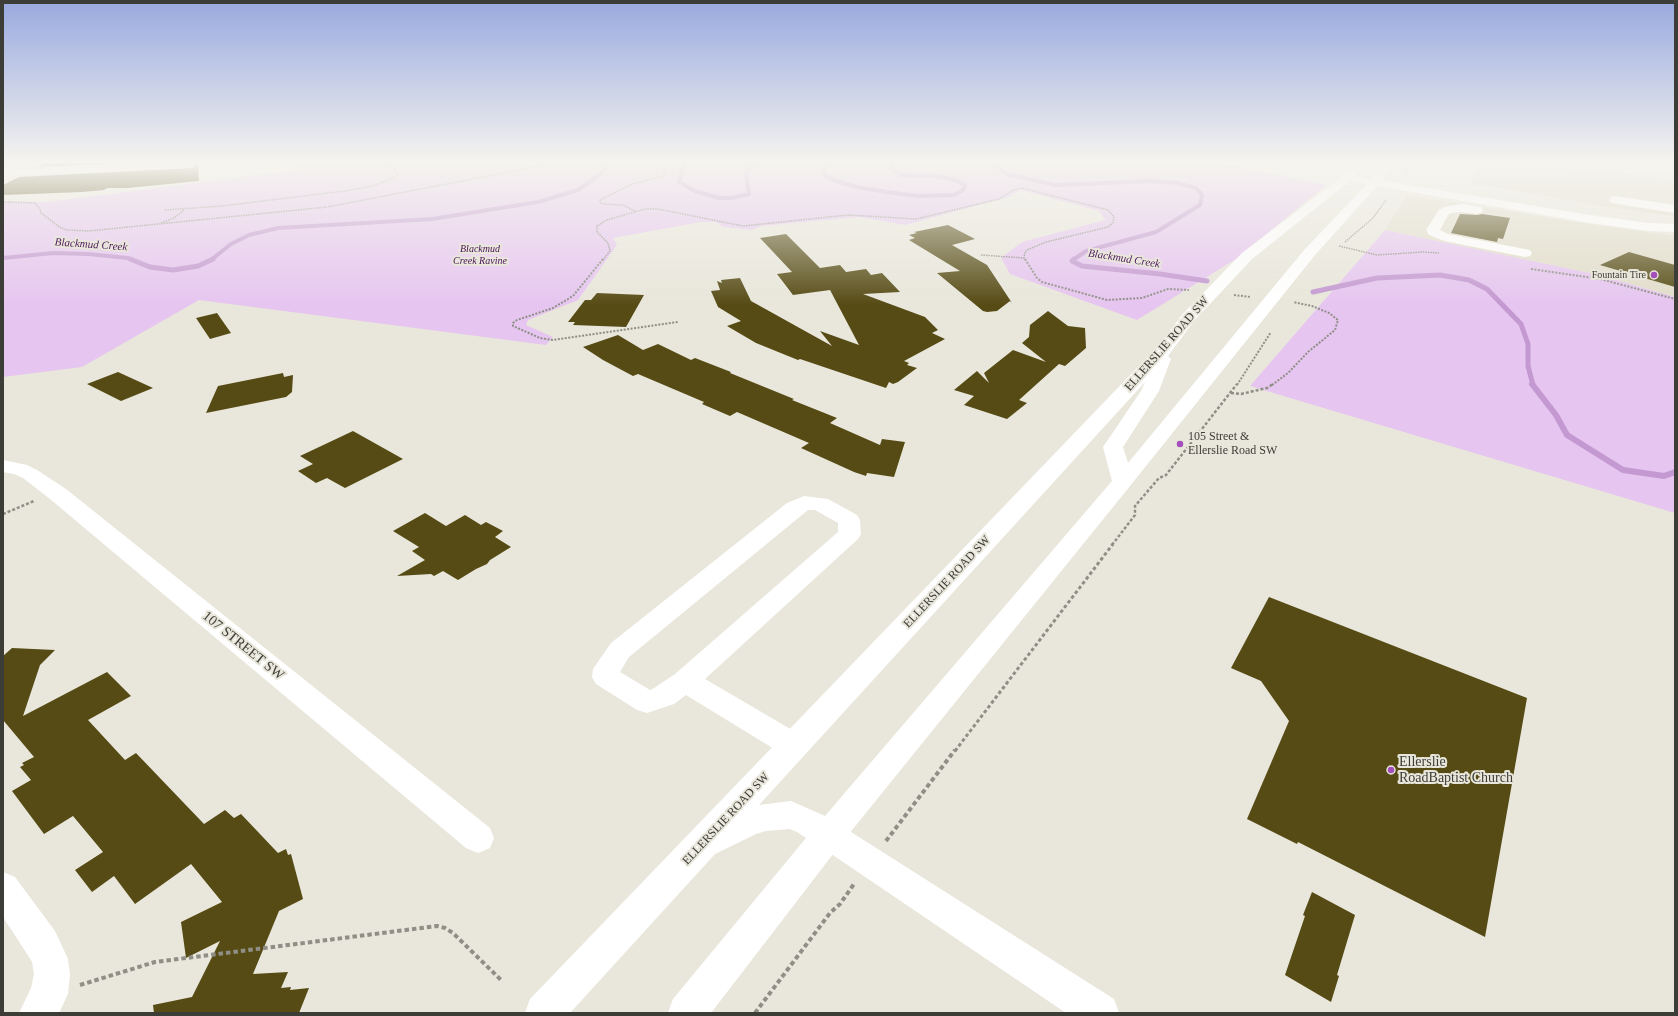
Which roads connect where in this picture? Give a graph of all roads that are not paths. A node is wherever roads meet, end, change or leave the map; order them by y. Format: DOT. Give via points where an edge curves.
graph roads {
  1 [pos="1305,210"];
  2 [pos="1348,210"];
  3 [pos="1448,210"];
  4 [pos="1475,210"];
  5 [pos="1538,210"];
  6 [pos="1573,210"];
  7 [pos="1527,222"];
  8 [pos="1675,227"];
  9 [pos="1525,253"];
  10 [pos="1166,348"];
  11 [pos="3,466"];
  12 [pos="1123,482"];
  13 [pos="685,681"];
  14 [pos="794,746"];
  15 [pos="829,836"];
  16 [pos="478,838"];
  17 [pos="702,845"];
  18 [pos="3,888"];
  19 [pos="43,1004"];
  20 [pos="544,1013"];
  21 [pos="687,1013"];
  22 [pos="1100,1013"];
  1 -- 10 [label="main road, ELLERSLIE ROAD SW" via="1247,256 1188,318"];
  2 -- 12 [label="main road" via="1310,252"];
  3 -- 9 [label="main road" via="1443,213 1433,230 1437,235"];
  4 -- 7 [label="main road" via="1514,217"];
  5 -- 8 [label="main road" via="1649,227"];
  6 -- 8 [label="main road"];
  10 -- 12 [label="main road" via="1150,391 1113,447"];
  10 -- 14 [label="main road, ELLERSLIE ROAD SW"];
  11 -- 16 [label="main road, 107 STREET SW" via="30,474 55,493"];
  12 -- 15 [label="main road"];
  13 -- 13 [label="main road" via="850,534 849,520 820,504 804,503 795,508 620,650 607,669 606,677 647,702 664,696"];
  13 -- 14 [label="main road"];
  14 -- 17 [label="main road, ELLERSLIE ROAD SW"];
  15 -- 17 [label="main road" via="792,814 777,815 748,822"];
  15 -- 21 [label="main road"];
  15 -- 22 [label="main road"];
  17 -- 20 [label="main road, ELLERSLIE ROAD SW"];
  18 -- 19 [label="main road" via="50,959 52,974"];
}
